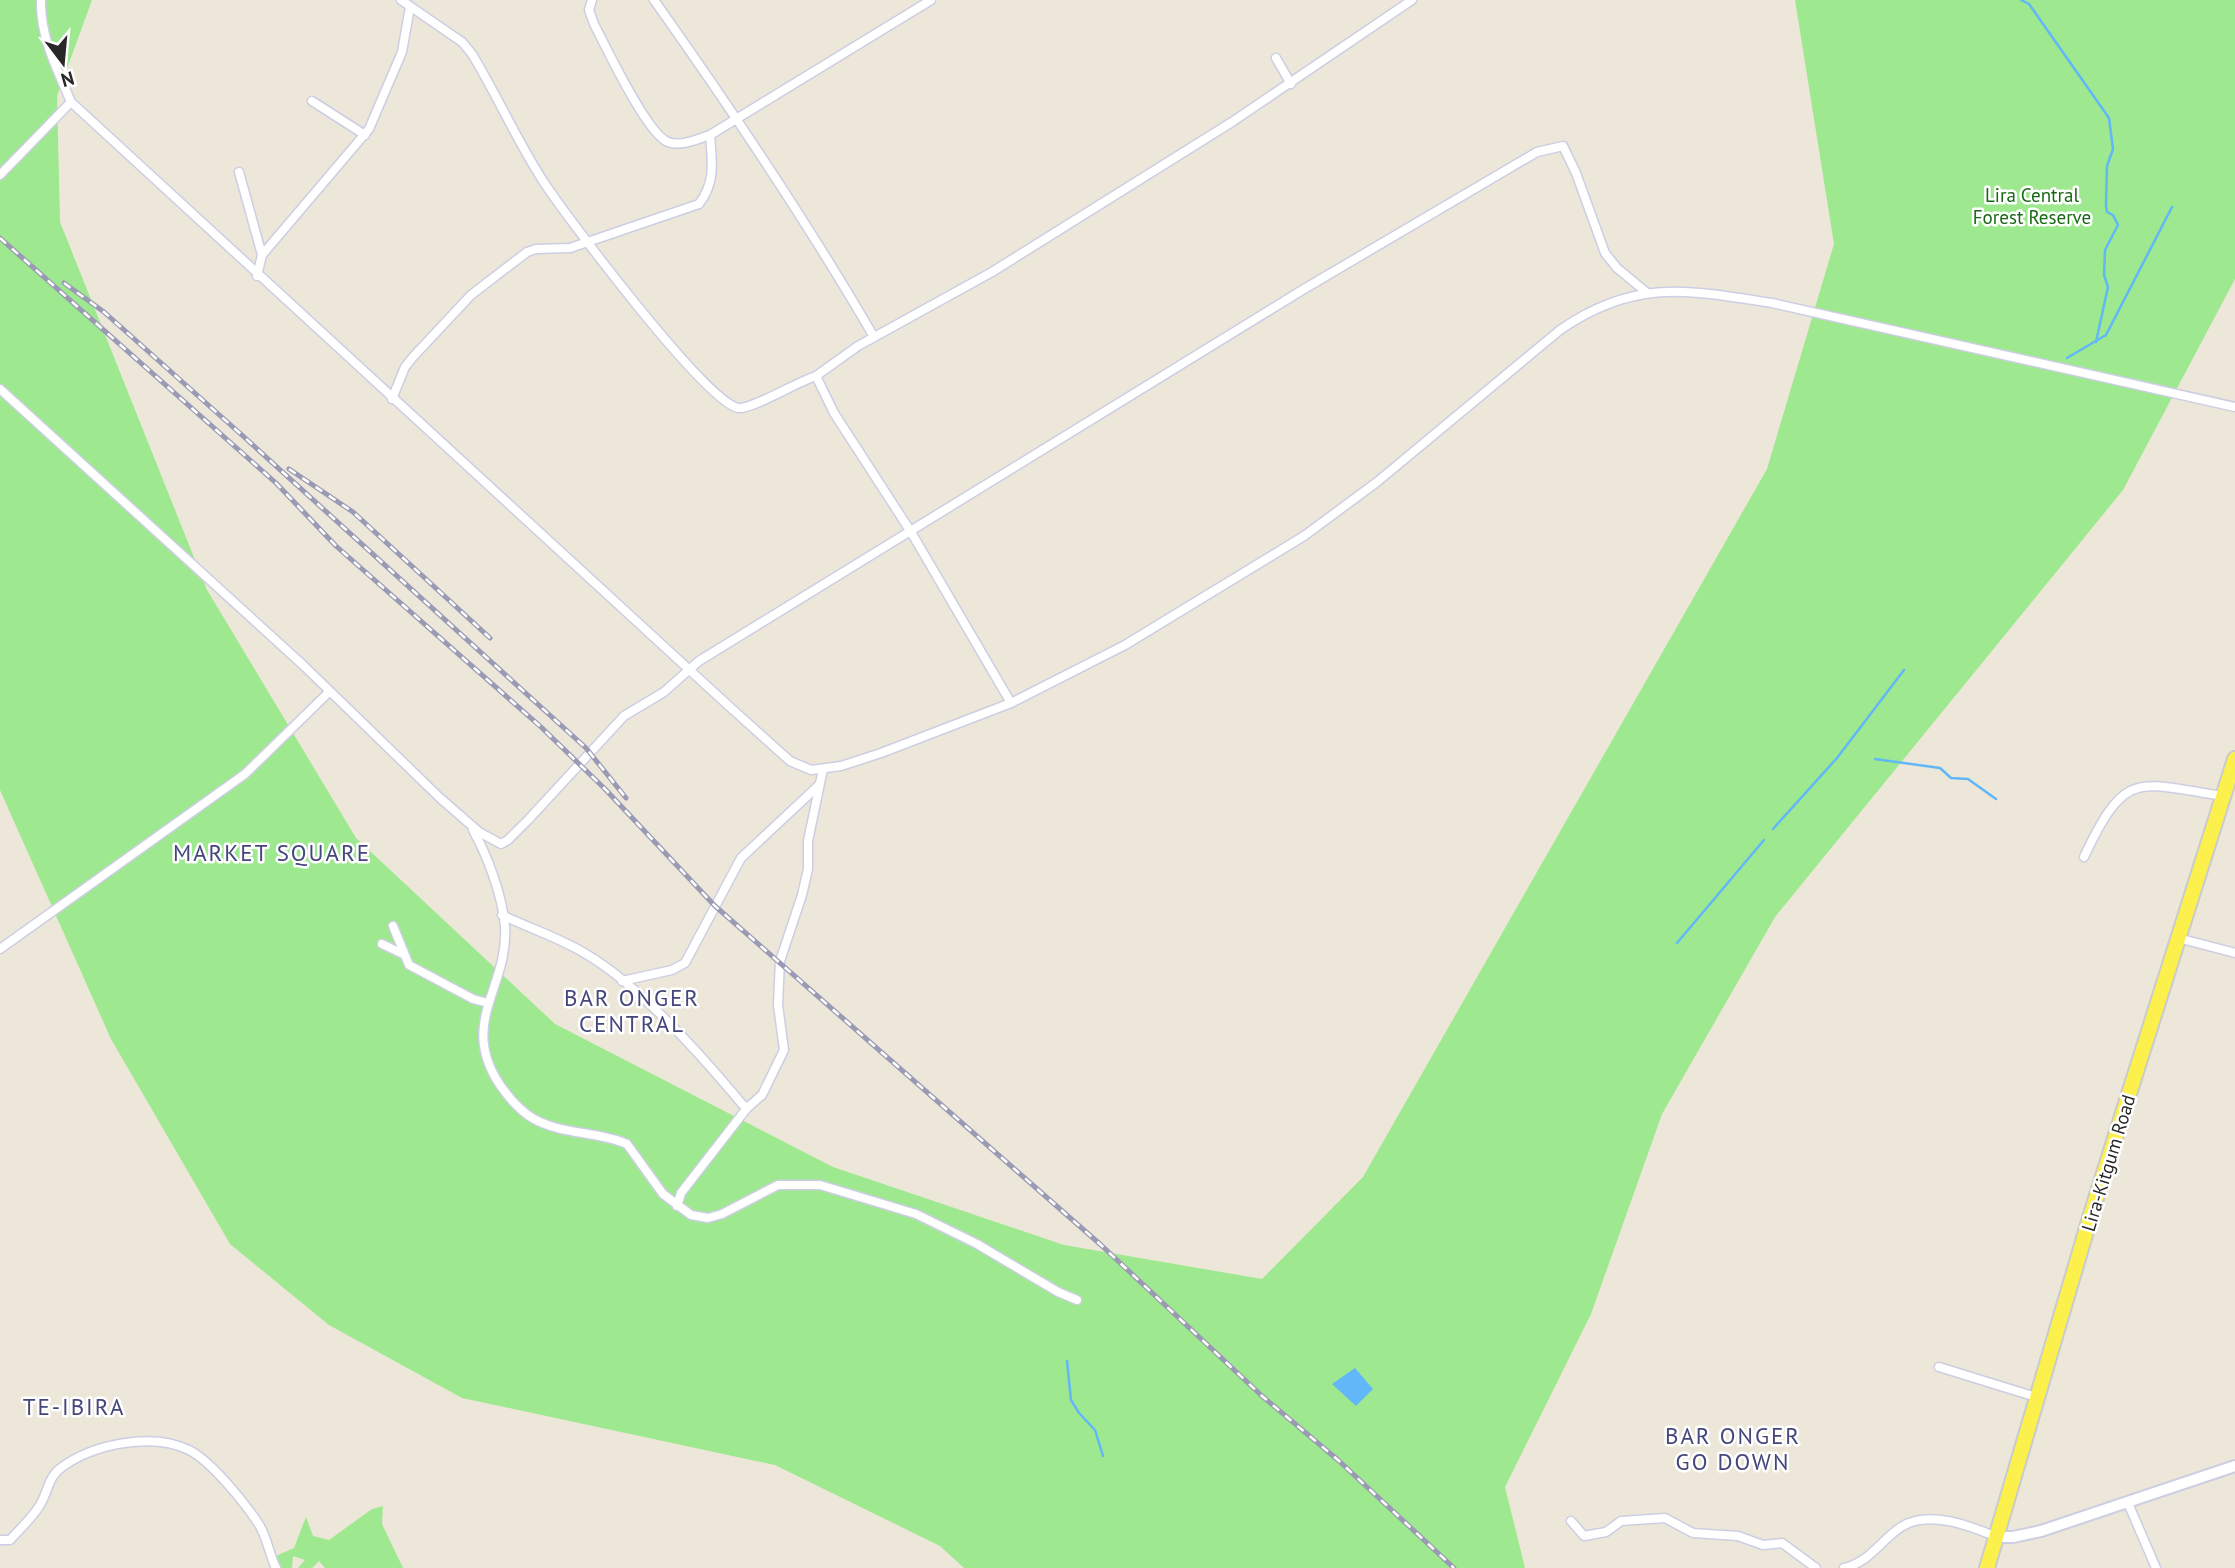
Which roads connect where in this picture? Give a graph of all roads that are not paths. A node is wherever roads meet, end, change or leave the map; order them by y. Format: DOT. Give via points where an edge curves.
graph roads {
  1 [pos="41,0"];
  2 [pos="401,0"];
  3 [pos="592,0"];
  4 [pos="654,0"];
  5 [pos="931,0"];
  6 [pos="1412,0"];
  7 [pos="410,7"];
  8 [pos="1276,58"];
  9 [pos="1291,84"];
  10 [pos="312,101"];
  11 [pos="71,102"];
  12 [pos="737,116"];
  13 [pos="365,135"];
  14 [pos="710,135"];
  15 [pos="239,172"];
  16 [pos="0,175"];
  17 [pos="586,241"];
  18 [pos="262,255"];
  19 [pos="257,276"];
  20 [pos="1646,292"];
  21 [pos="874,337"];
  22 [pos="816,376"];
  23 [pos="0,389"];
  24 [pos="392,399"];
  25 [pos="2235,407"];
  26 [pos="911,532"];
  27 [pos="689,670"];
  28 [pos="328,693"];
  29 [pos="1012,703"];
  30 [pos="2235,759"];
  31 [pos="823,769"];
  32 [pos="818,786"];
  33 [pos="2228,793"];
  34 [pos="470,824"];
  35 [pos="2084,857"];
  36 [pos="502,915"];
  37 [pos="393,926"];
  38 [pos="2178,938"];
  39 [pos="382,944"];
  40 [pos="0,949"];
  41 [pos="2235,953"];
  42 [pos="403,954"];
  43 [pos="622,981"];
  44 [pos="488,1003"];
  45 [pos="747,1108"];
  46 [pos="681,1193"];
  47 [pos="663,1194"];
  48 [pos="677,1206"];
  49 [pos="1077,1300"];
  50 [pos="1939,1367"];
  51 [pos="2036,1397"];
  52 [pos="2235,1466"];
  53 [pos="2128,1503"];
  54 [pos="1571,1521"];
  55 [pos="1997,1537"];
  56 [pos="0,1540"];
  57 [pos="276,1568"];
  58 [pos="1816,1568"];
  59 [pos="1844,1568"];
  60 [pos="1987,1568"];
  61 [pos="2156,1568"];
  1 -- 11 [label="street" via="48,47"];
  2 -- 7 [label="street"];
  3 -- 14 [label="street" via="589,10 594,24 652,129 669,143"];
  4 -- 12 [label="street"];
  5 -- 12 [label="street"];
  6 -- 9 [label="street"];
  7 -- 13 [label="street" via="402,52"];
  7 -- 17 [label="street" via="462,42 472,54 544,182"];
  8 -- 9 [label="street"];
  9 -- 21 [label="street" via="992,272"];
  10 -- 13 [label="street"];
  11 -- 16 [label="street"];
  11 -- 19 [label="street"];
  12 -- 14 [label="street"];
  12 -- 21 [label="street"];
  13 -- 18 [label="street"];
  14 -- 17 [label="street" via="712,178 699,204"];
  15 -- 18 [label="street"];
  17 -- 22 [label="street" via="677,353 727,403 744,408"];
  17 -- 24 [label="street" via="570,248 527,252 471,295 405,367"];
  18 -- 19 [label="street"];
  19 -- 24 [label="street"];
  20 -- 25 [label="street" via="1709,293 1772,303"];
  20 -- 26 [label="street" via="1605,253 1563,146 1546,148 1315,282"];
  20 -- 29 [label="street" via="1609,301 1560,330 1377,482 1304,536 1125,645"];
  21 -- 22 [label="street"];
  22 -- 26 [label="street" via="834,413"];
  23 -- 28 [label="street"];
  24 -- 27 [label="street"];
  26 -- 27 [label="street"];
  26 -- 29 [label="street"];
  27 -- 31 [label="street" via="798,767"];
  27 -- 34 [label="street" via="664,692 624,716 508,840 501,844 490,840"];
  28 -- 34 [label="street"];
  28 -- 40 [label="street" via="245,774"];
  29 -- 31 [label="street" via="904,745"];
  30 -- 33 [label="main road, Lira-Kitgum Road"];
  31 -- 32 [label="street"];
  32 -- 43 [label="street" via="741,858 681,967"];
  32 -- 45 [label="street" via="802,895 780,961 778,1006 784,1050 762,1095"];
  33 -- 35 [label="street" via="2155,784 2132,789 2115,801"];
  33 -- 38 [label="main road, Lira-Kitgum Road"];
  34 -- 36 [label="street" via="481,843"];
  36 -- 43 [label="street" via="586,954"];
  36 -- 44 [label="street" via="500,963"];
  37 -- 42 [label="street"];
  38 -- 41 [label="street"];
  38 -- 51 [label="main road, Lira-Kitgum Road"];
  39 -- 42 [label="street"];
  42 -- 44 [label="street" via="409,965"];
  43 -- 45 [label="street"];
  44 -- 47 [label="street" via="483,1042 494,1075 509,1098 533,1118 561,1130 627,1144"];
  45 -- 46 [label="street"];
  46 -- 47 [label="street"];
  46 -- 48 [label="street"];
  47 -- 48 [label="street"];
  48 -- 49 [label="street" via="708,1218 778,1185 820,1185 916,1214"];
  50 -- 51 [label="street"];
  51 -- 55 [label="main road, Lira-Kitgum Road"];
  52 -- 53 [label="street"];
  53 -- 55 [label="street" via="2041,1531"];
  53 -- 61 [label="street"];
  54 -- 58 [label="street" via="1584,1536 1606,1532 1621,1521 1665,1518 1693,1533 1738,1536 1763,1545 1783,1543"];
  55 -- 59 [label="street" via="1966,1525 1916,1521 1902,1527 1864,1561"];
  55 -- 60 [label="main road, Lira-Kitgum Road"];
  56 -- 57 [label="street" via="10,1540 42,1502 54,1474 70,1462 112,1444 176,1444 217,1471 258,1522"];
}
